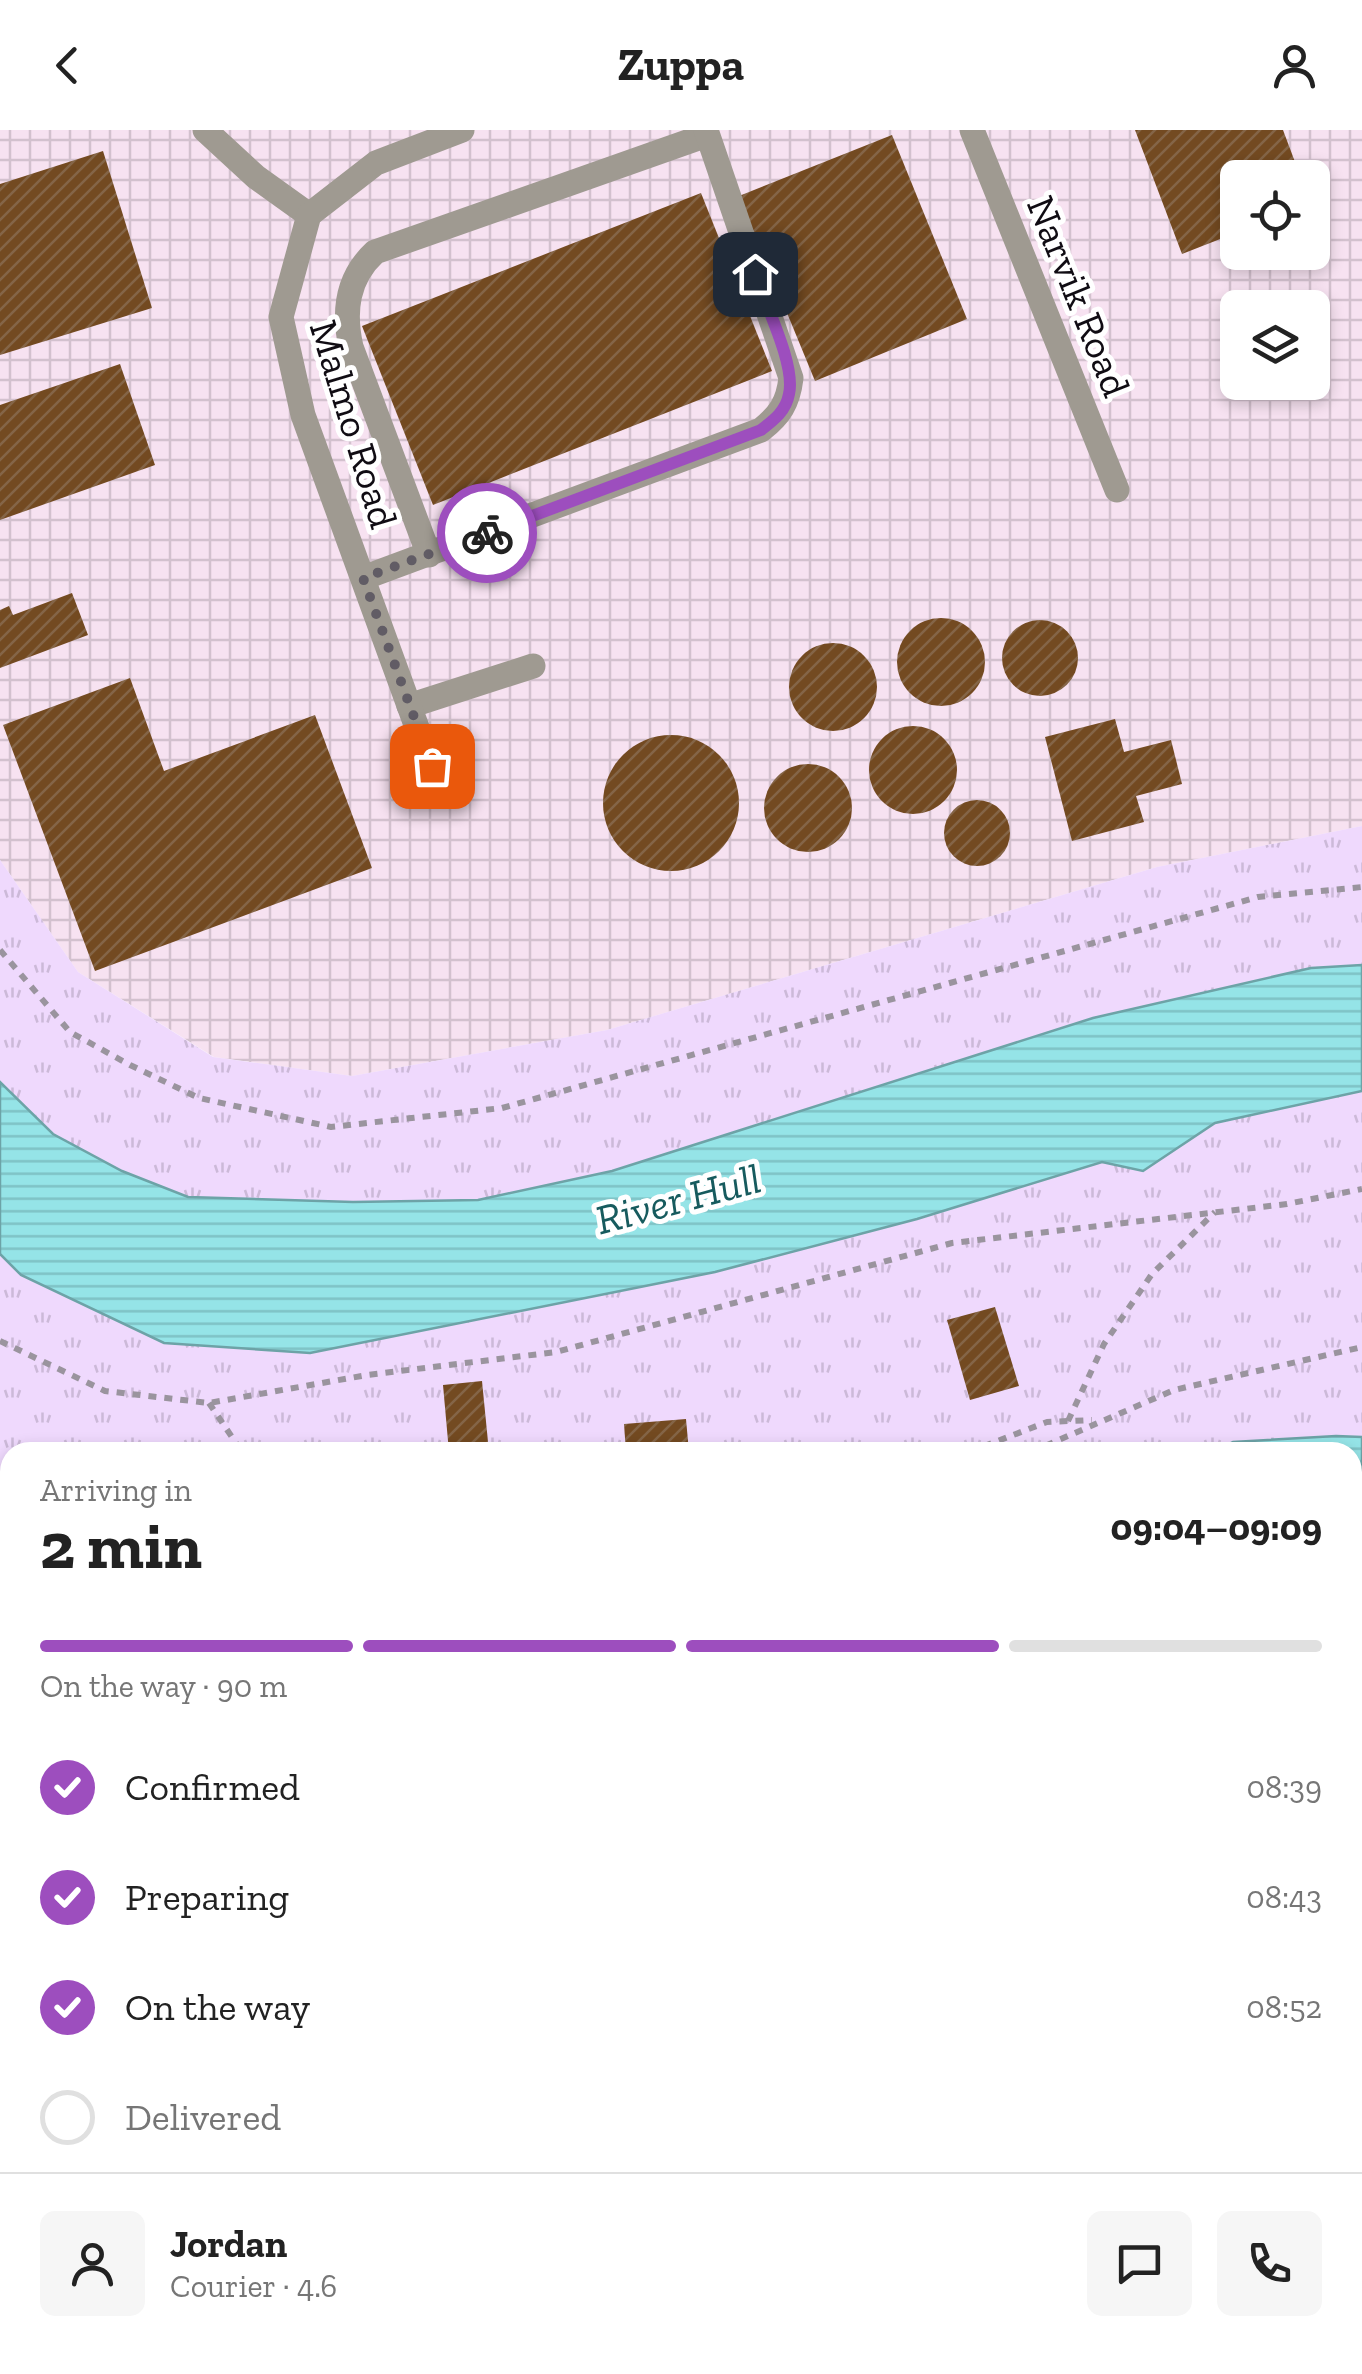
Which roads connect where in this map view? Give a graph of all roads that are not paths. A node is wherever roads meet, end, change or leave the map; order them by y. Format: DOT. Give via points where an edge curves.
graph roads {
  1 [pos="205,130"];
  2 [pos="462,130"];
  3 [pos="972,130"];
  4 [pos="706,133"];
  5 [pos="308,215"];
  6 [pos="1117,490"];
  7 [pos="428,555"];
  8 [pos="363,578"];
  9 [pos="532,666"];
  10 [pos="409,706"];
  11 [pos="442,796"];
  1 -- 5 [label="street"];
  2 -- 5 [label="street" via="376,164"];
  3 -- 6 [label="street, Narvik Road"];
  4 -- 7 [label="street" via="375,252 361,266 348,303 350,347"];
  4 -- 7 [label="street" via="791,378 780,415 761,430"];
  5 -- 8 [label="street, Malmo Road" via="281,317 303,415"];
  7 -- 8 [label="street"];
  8 -- 10 [label="street, Malmo Road"];
  9 -- 10 [label="street"];
  10 -- 11 [label="street, Malmo Road"];
}
